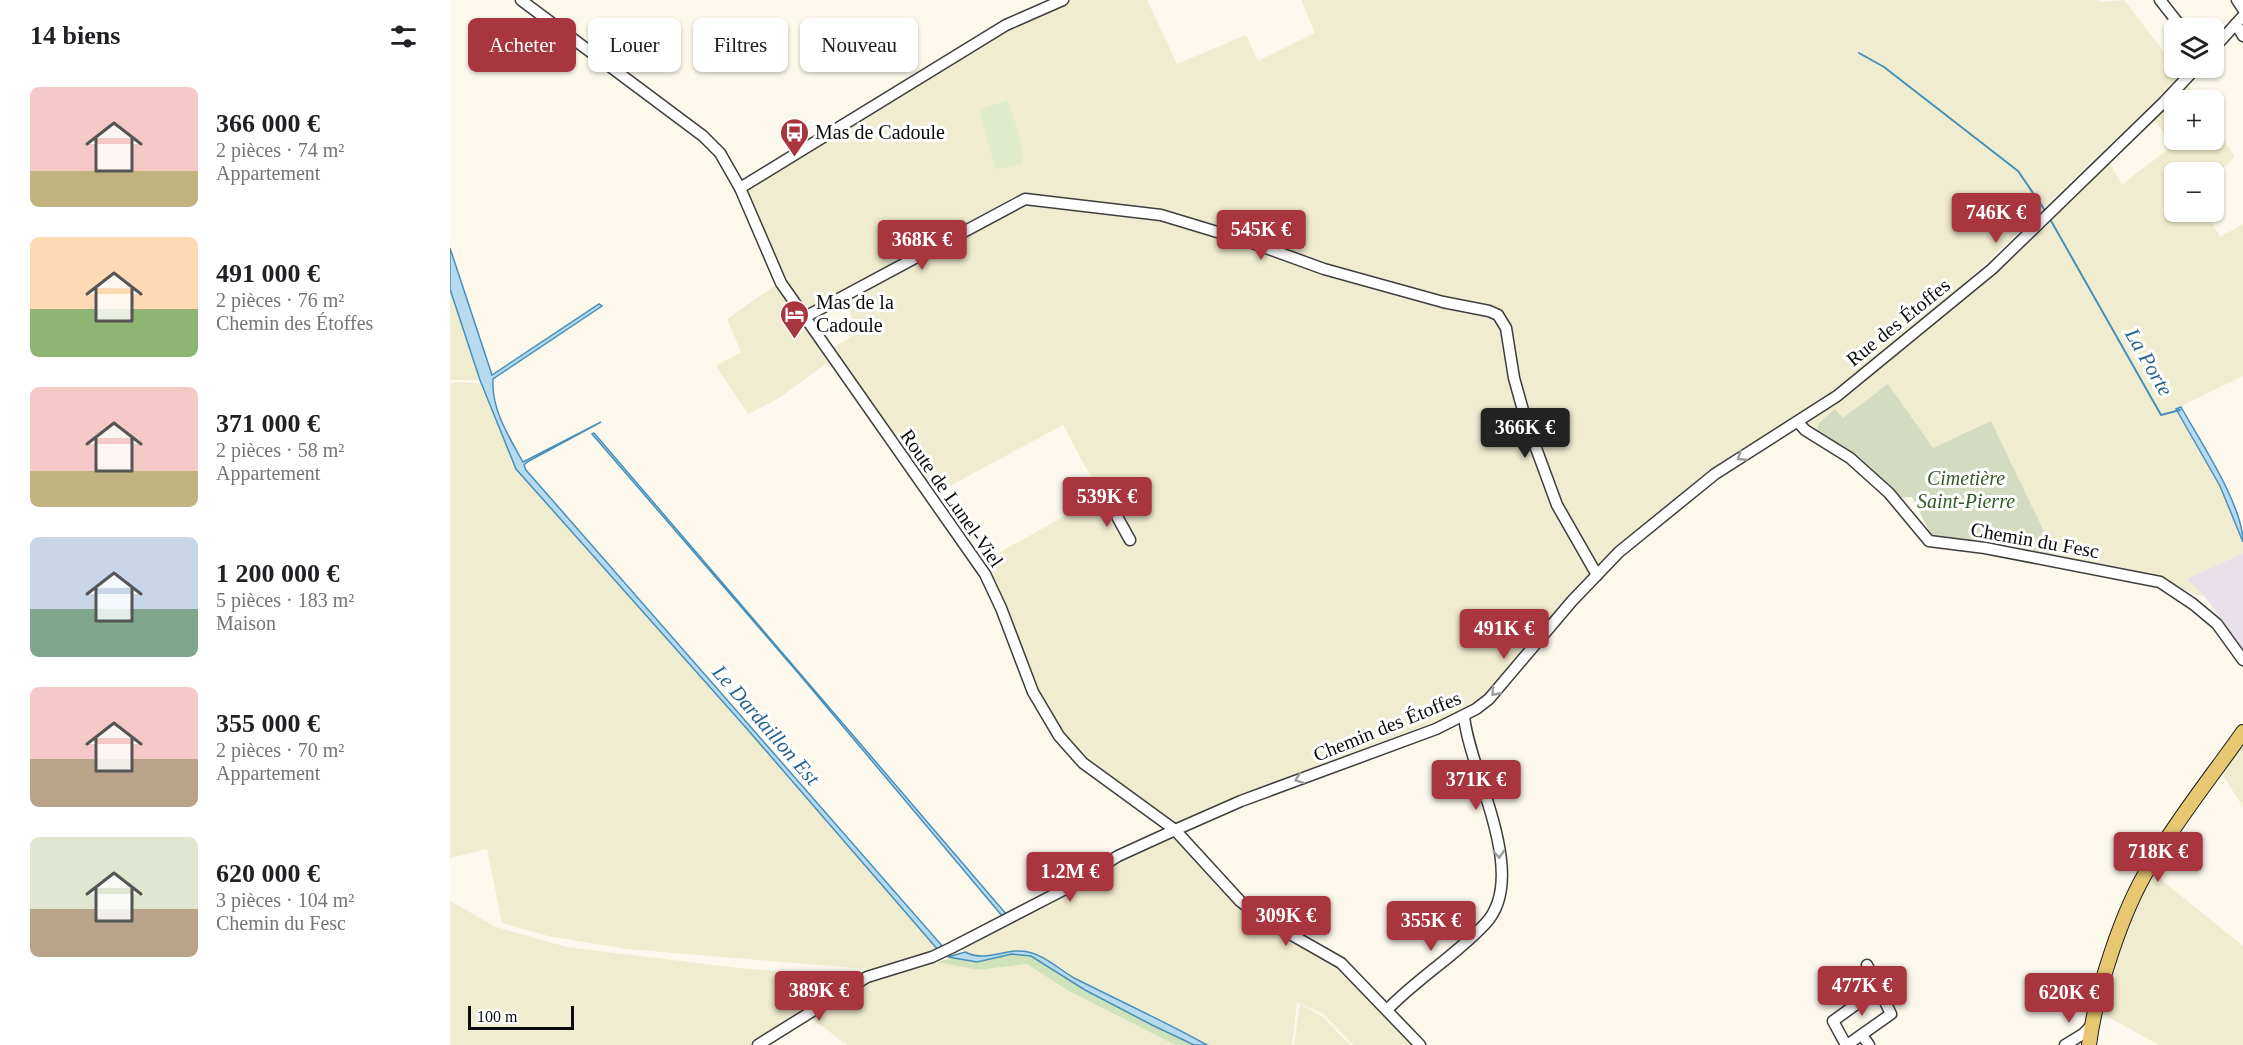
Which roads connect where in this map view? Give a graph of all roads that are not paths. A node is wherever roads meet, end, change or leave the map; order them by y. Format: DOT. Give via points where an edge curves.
graph roads {
  1 [pos="521,0"];
  2 [pos="1063,0"];
  3 [pos="2160,0"];
  4 [pos="2237,0"];
  5 [pos="2243,9"];
  6 [pos="2174,18"];
  7 [pos="2239,20"];
  8 [pos="2243,36"];
  9 [pos="2224,37"];
  10 [pos="2187,78"];
  11 [pos="740,188"];
  12 [pos="805,317"];
  13 [pos="1798,422"];
  14 [pos="1109,502"];
  15 [pos="1130,540"];
  16 [pos="1597,574"];
  17 [pos="2243,660"];
  18 [pos="1464,716"];
  19 [pos="2243,732"];
  20 [pos="1175,830"];
  21 [pos="1867,965"];
  22 [pos="1879,988"];
  23 [pos="1388,1009"];
  24 [pos="2093,1024"];
  25 [pos="1862,1035"];
  26 [pos="2088,1044"];
  27 [pos="758,1045"];
  28 [pos="1420,1045"];
  29 [pos="1846,1045"];
  30 [pos="1869,1045"];
  31 [pos="2065,1045"];
  1 -- 11 [label="street, Route de Lunel-Viel" via="703,136 720,153"];
  2 -- 11 [label="street" via="1006,25"];
  3 -- 6 [label="street"];
  4 -- 5 [label="street"];
  7 -- 8 [label="street"];
  7 -- 9 [label="street"];
  10 -- 13 [label="street, Rue des Étoffes" via="1992,269 1837,396"];
  11 -- 12 [label="street, Route de Lunel-Viel" via="781,283"];
  12 -- 16 [label="street" via="1026,200 1152,213 1324,269 1489,311 1498,315 1506,328 1526,421 1557,505"];
  12 -- 20 [label="street, Route de Lunel-Viel" via="985,574 1033,692 1059,736 1093,771"];
  13 -- 16 [label="street, Chemin des Étoffes, one-way" via="1715,474 1618,552"];
  13 -- 17 [label="street, Chemin du Fesc" via="1850,458 1889,493 1929,541 2160,582 2217,624"];
  14 -- 15 [label="street"];
  16 -- 18 [label="street, Chemin des Étoffes, one-way" via="1489,699"];
  18 -- 20 [label="street, Chemin des Étoffes, one-way"];
  18 -- 23 [label="street, one-way" via="1496,827 1500,882 1495,911 1479,930"];
  19 -- 24 [label="main road" via="2142,879 2116,941"];
  20 -- 23 [label="street, Route de Lunel-Viel" via="1240,901 1341,963"];
  20 -- 27 [label="street, Chemin des Étoffes" via="1118,856 1069,887 951,948 867,977"];
  21 -- 22 [label="street"];
  22 -- 25 [label="street" via="1891,1014"];
  22 -- 29 [label="street" via="1833,1021"];
  23 -- 28 [label="street, Route de Lunel-Viel"];
  24 -- 26 [label="main road"];
  24 -- 31 [label="street"];
  25 -- 29 [label="street"];
  25 -- 30 [label="street"];
}
